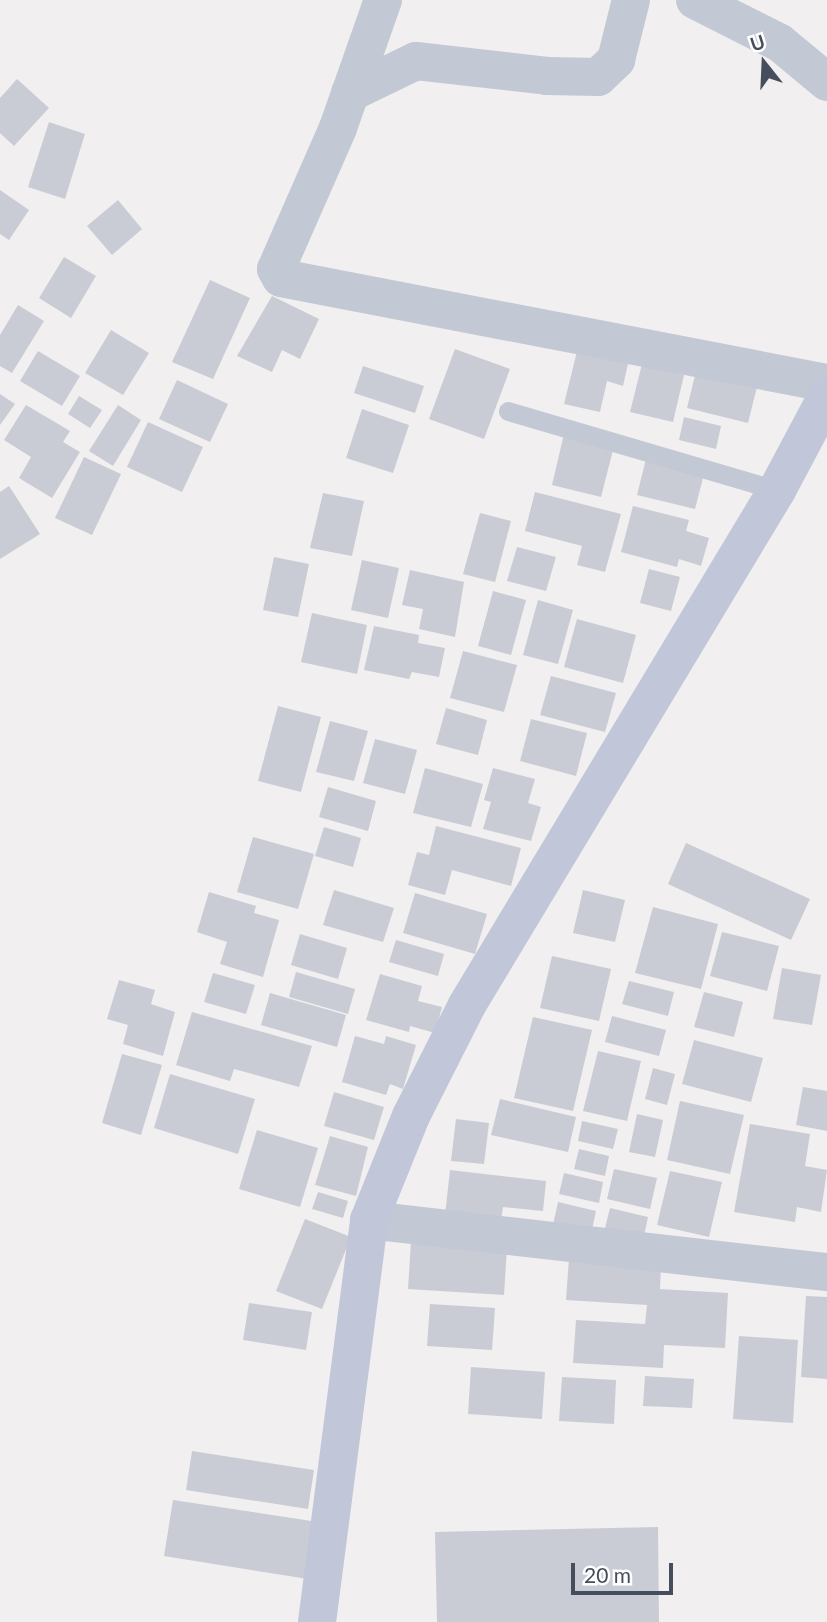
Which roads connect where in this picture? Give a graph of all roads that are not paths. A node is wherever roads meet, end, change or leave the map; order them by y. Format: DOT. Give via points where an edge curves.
graph roads {
  1 [pos="383,0"];
  2 [pos="631,0"];
  3 [pos="695,0"];
  4 [pos="827,82"];
  5 [pos="350,93"];
  6 [pos="827,383"];
  7 [pos="827,396"];
  8 [pos="508,411"];
  9 [pos="777,490"];
  10 [pos="369,1220"];
  11 [pos="827,1272"];
  12 [pos="317,1622"];
  1 -- 5 [label="street"];
  2 -- 5 [label="street" via="616,60 598,77 416,61"];
  3 -- 4 [label="street" via="780,43"];
  5 -- 6 [label="street" via="276,269 281,278"];
  7 -- 9 [label="main road"];
  8 -- 9 [label="lane"];
  9 -- 10 [label="main road" via="467,1005 411,1116"];
  10 -- 11 [label="street"];
  10 -- 12 [label="main road"];
}
